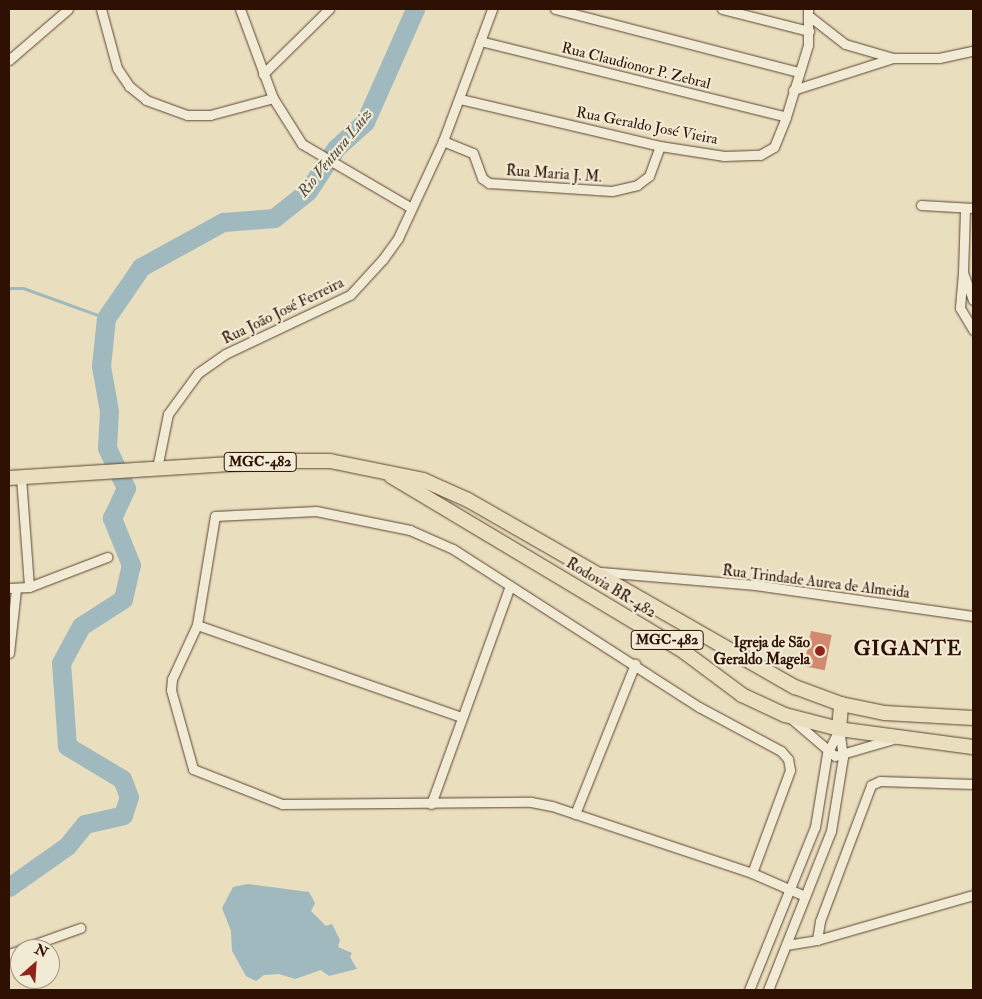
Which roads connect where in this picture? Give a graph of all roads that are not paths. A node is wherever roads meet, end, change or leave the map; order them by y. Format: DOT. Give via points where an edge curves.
graph roads {
  1 [pos="68,9"];
  2 [pos="101,9"];
  3 [pos="240,9"];
  4 [pos="329,9"];
  5 [pos="492,9"];
  6 [pos="555,9"];
  7 [pos="722,9"];
  8 [pos="809,12"];
  9 [pos="809,31"];
  10 [pos="480,41"];
  11 [pos="973,51"];
  12 [pos="893,58"];
  13 [pos="9,60"];
  14 [pos="798,72"];
  15 [pos="263,74"];
  16 [pos="793,90"];
  17 [pos="273,98"];
  18 [pos="460,99"];
  19 [pos="786,117"];
  20 [pos="443,141"];
  21 [pos="660,146"];
  22 [pos="921,206"];
  23 [pos="410,207"];
  24 [pos="969,208"];
  25 [pos="963,273"];
  26 [pos="973,300"];
  27 [pos="973,304"];
  28 [pos="960,308"];
  29 [pos="973,330"];
  30 [pos="157,468"];
  31 [pos="382,470"];
  32 [pos="15,478"];
  33 [pos="107,557"];
  34 [pos="595,572"];
  35 [pos="510,586"];
  36 [pos="30,588"];
  37 [pos="12,589"];
  38 [pos="973,616"];
  39 [pos="197,625"];
  40 [pos="9,653"];
  41 [pos="635,664"];
  42 [pos="841,704"];
  43 [pos="785,715"];
  44 [pos="461,717"];
  45 [pos="973,718"];
  46 [pos="839,729"];
  47 [pos="898,739"];
  48 [pos="973,747"];
  49 [pos="827,754"];
  50 [pos="843,757"];
  51 [pos="973,784"];
  52 [pos="431,804"];
  53 [pos="575,814"];
  54 [pos="815,827"];
  55 [pos="831,831"];
  56 [pos="752,873"];
  57 [pos="789,891"];
  58 [pos="973,895"];
  59 [pos="805,896"];
  60 [pos="80,928"];
  61 [pos="49,939"];
  62 [pos="817,940"];
  63 [pos="786,945"];
  64 [pos="749,990"];
  65 [pos="768,990"];
  1 -- 13 [label="street"];
  2 -- 17 [label="street" via="117,68 129,86 146,100 187,115 210,115"];
  3 -- 15 [label="street"];
  4 -- 15 [label="street"];
  5 -- 10 [label="street, Rua João José Ferreira"];
  6 -- 14 [label="street"];
  7 -- 9 [label="street"];
  8 -- 9 [label="street, Rua Geraldo José Vieira"];
  8 -- 12 [label="street" via="846,44"];
  9 -- 14 [label="street, Rua Geraldo José Vieira"];
  10 -- 18 [label="street, Rua João José Ferreira"];
  10 -- 19 [label="street, Rua Claudionor P. Zebral"];
  11 -- 12 [label="street" via="939,58"];
  12 -- 16 [label="street"];
  14 -- 16 [label="street, Rua Geraldo José Vieira"];
  15 -- 17 [label="street"];
  16 -- 19 [label="street, Rua Geraldo José Vieira"];
  17 -- 23 [label="street" via="291,131 320,156"];
  18 -- 20 [label="street, Rua João José Ferreira"];
  18 -- 21 [label="street, Rua Geraldo José Vieira"];
  19 -- 21 [label="street, Rua Geraldo José Vieira" via="774,147 760,155 724,156"];
  20 -- 21 [label="street, Rua Maria J. M." via="473,153 482,178 489,184 612,191 637,184 649,176"];
  20 -- 23 [label="street, Rua João José Ferreira"];
  22 -- 24 [label="street"];
  23 -- 30 [label="street, Rua João José Ferreira" via="398,238 367,281 350,295 225,354 198,373 168,414"];
  24 -- 25 [label="street"];
  25 -- 26 [label="street"];
  25 -- 28 [label="street"];
  27 -- 28 [label="street"];
  28 -- 29 [label="street"];
  30 -- 31 [label="highway, Rodovia BR-482 / MGC-482" via="330,461"];
  30 -- 32 [label="highway, Rodovia BR-482 / MGC-482"];
  31 -- 34 [label="highway, Rodovia BR-482 / MGC-482" via="423,480 468,500"];
  31 -- 43 [label="highway, Rodovia BR-482 / MGC-482" via="676,646 742,695"];
  32 -- 36 [label="street"];
  33 -- 36 [label="street"];
  34 -- 38 [label="street, Rua Trindade Aurea de Almeida" via="755,585"];
  34 -- 42 [label="highway, Rodovia BR-482 / MGC-482" via="794,687"];
  35 -- 39 [label="street" via="453,549 410,530 316,511 225,512 215,516 211,528"];
  35 -- 41 [label="street"];
  35 -- 44 [label="street"];
  36 -- 37 [label="street"];
  37 -- 40 [label="street"];
  39 -- 44 [label="street"];
  39 -- 52 [label="street" via="172,679 171,690 193,769 282,804"];
  41 -- 53 [label="street"];
  41 -- 56 [label="street" via="699,707 781,751 788,759 790,770"];
  42 -- 45 [label="highway, Rodovia BR-482 / MGC-482" via="934,719"];
  42 -- 46 [label="highway"];
  43 -- 46 [label="highway, Rodovia BR-482 / MGC-482"];
  43 -- 49 [label="street" via="807,731"];
  44 -- 52 [label="street"];
  46 -- 47 [label="highway, Rodovia BR-482 / MGC-482"];
  46 -- 49 [label="street"];
  46 -- 50 [label="street"];
  47 -- 48 [label="highway, Rodovia BR-482 / MGC-482"];
  47 -- 50 [label="street" via="874,743"];
  49 -- 50 [label="street"];
  49 -- 54 [label="street"];
  50 -- 55 [label="street"];
  51 -- 62 [label="street" via="880,781 871,785 820,920"];
  52 -- 53 [label="street" via="531,802"];
  53 -- 56 [label="street"];
  54 -- 55 [label="street"];
  54 -- 57 [label="street"];
  55 -- 59 [label="street"];
  56 -- 57 [label="street"];
  57 -- 59 [label="street"];
  57 -- 64 [label="street"];
  58 -- 62 [label="street"];
  59 -- 63 [label="street"];
  60 -- 61 [label="street"];
  62 -- 63 [label="street"];
  63 -- 65 [label="street"];
}
